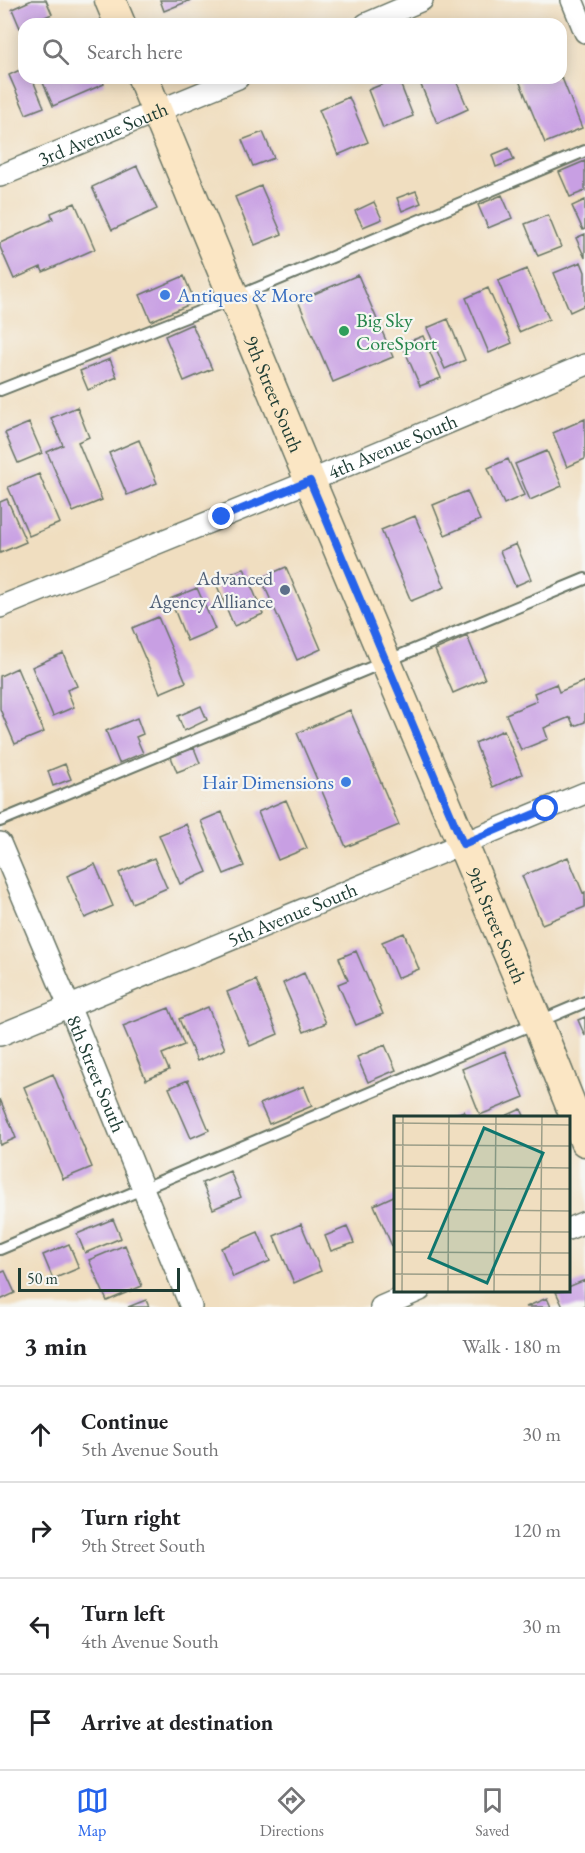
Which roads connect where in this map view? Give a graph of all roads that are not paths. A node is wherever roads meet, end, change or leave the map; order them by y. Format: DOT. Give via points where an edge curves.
graph roads {
  1 [pos="110,0"];
  2 [pos="422,0"];
  3 [pos="572,0"];
  4 [pos="118,18"];
  5 [pos="380,18"];
  6 [pos="585,32"];
  7 [pos="145,84"];
  8 [pos="224,84"];
  9 [pos="157,112"];
  10 [pos="585,151"];
  11 [pos="0,176"];
  12 [pos="234,298"];
  13 [pos="585,365"];
  14 [pos="0,390"];
  15 [pos="310,481"];
  16 [pos="585,579"];
  17 [pos="0,607"];
  18 [pos="386,663"];
  19 [pos="585,793"];
  20 [pos="0,820"];
  21 [pos="0,843"];
  22 [pos="463,844"];
  23 [pos="585,1002"];
  24 [pos="69,1006"];
  25 [pos="537,1021"];
  26 [pos="0,1035"];
  27 [pos="585,1142"];
  28 [pos="143,1189"];
  29 [pos="585,1222"];
  30 [pos="570,1228"];
  31 [pos="0,1250"];
  32 [pos="415,1292"];
  33 [pos="191,1307"];
  34 [pos="381,1307"];
  1 -- 4 [label="main road"];
  2 -- 5 [label="street"];
  3 -- 6 [label="street"];
  7 -- 9 [label="main road, 9th Street South"];
  8 -- 9 [label="street, 3rd Avenue South"];
  9 -- 11 [label="street, 3rd Avenue South"];
  9 -- 12 [label="main road, 9th Street South"];
  10 -- 12 [label="lane"];
  12 -- 14 [label="lane"];
  12 -- 15 [label="main road, 9th Street South"];
  13 -- 15 [label="street, 4th Avenue South"];
  15 -- 17 [label="street, 4th Avenue South"];
  15 -- 18 [label="main road, 9th Street South"];
  16 -- 18 [label="lane"];
  18 -- 20 [label="lane"];
  18 -- 22 [label="main road, 9th Street South"];
  19 -- 22 [label="street, 5th Avenue South"];
  21 -- 24 [label="street, 8th Street South"];
  22 -- 24 [label="street, 5th Avenue South"];
  22 -- 25 [label="main road, 9th Street South"];
  23 -- 25 [label="lane"];
  24 -- 26 [label="street, 5th Avenue South"];
  24 -- 28 [label="street, 8th Street South"];
  25 -- 27 [label="main road, 9th Street South"];
  25 -- 28 [label="lane"];
  28 -- 31 [label="lane"];
  28 -- 33 [label="street, 8th Street South"];
  29 -- 30 [label="street"];
  32 -- 34 [label="street"];
}
